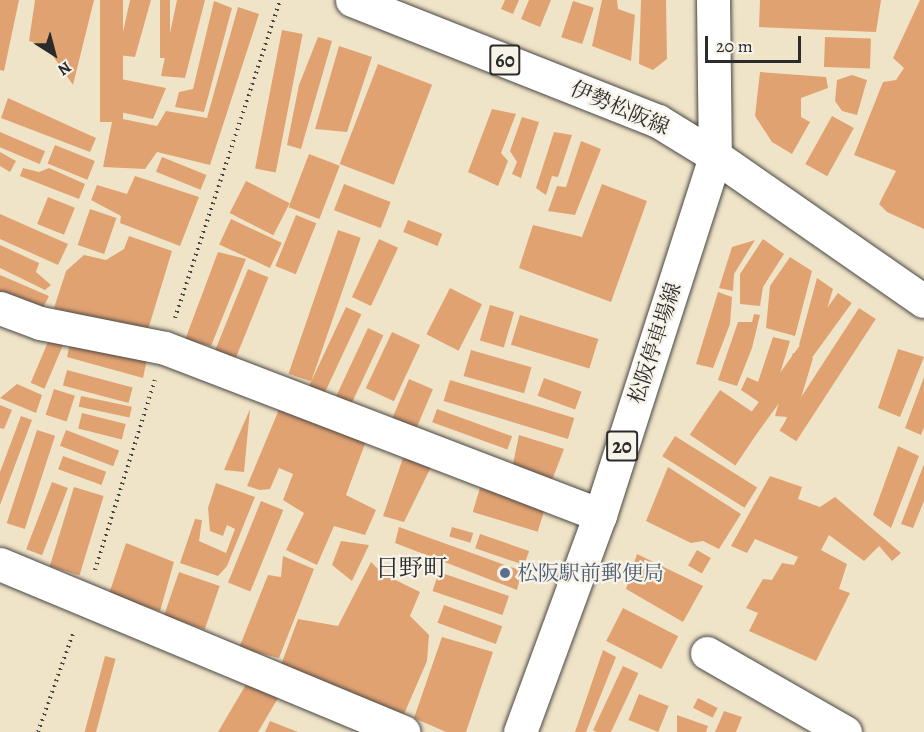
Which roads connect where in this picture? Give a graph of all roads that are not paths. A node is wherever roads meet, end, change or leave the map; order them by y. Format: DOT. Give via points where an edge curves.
graph roads {
  1 [pos="352,0"];
  2 [pos="713,0"];
  3 [pos="715,156"];
  4 [pos="924,301"];
  5 [pos="0,308"];
  6 [pos="600,515"];
  7 [pos="0,564"];
  8 [pos="707,652"];
  9 [pos="403,732"];
  10 [pos="520,732"];
  11 [pos="845,732"];
  1 -- 3 [label="main road, 伊勢松阪線 / 60" via="658,121"];
  2 -- 3 [label="main road, 松阪停車場線"];
  3 -- 4 [label="main road, 伊勢松阪線 / 60"];
  3 -- 6 [label="main road, 松阪停車場線 / 20"];
  5 -- 6 [label="main road" via="40,323 165,348"];
  6 -- 10 [label="main road, 松阪停車場線 / 20"];
  7 -- 9 [label="main road"];
  8 -- 11 [label="main road"];
}
